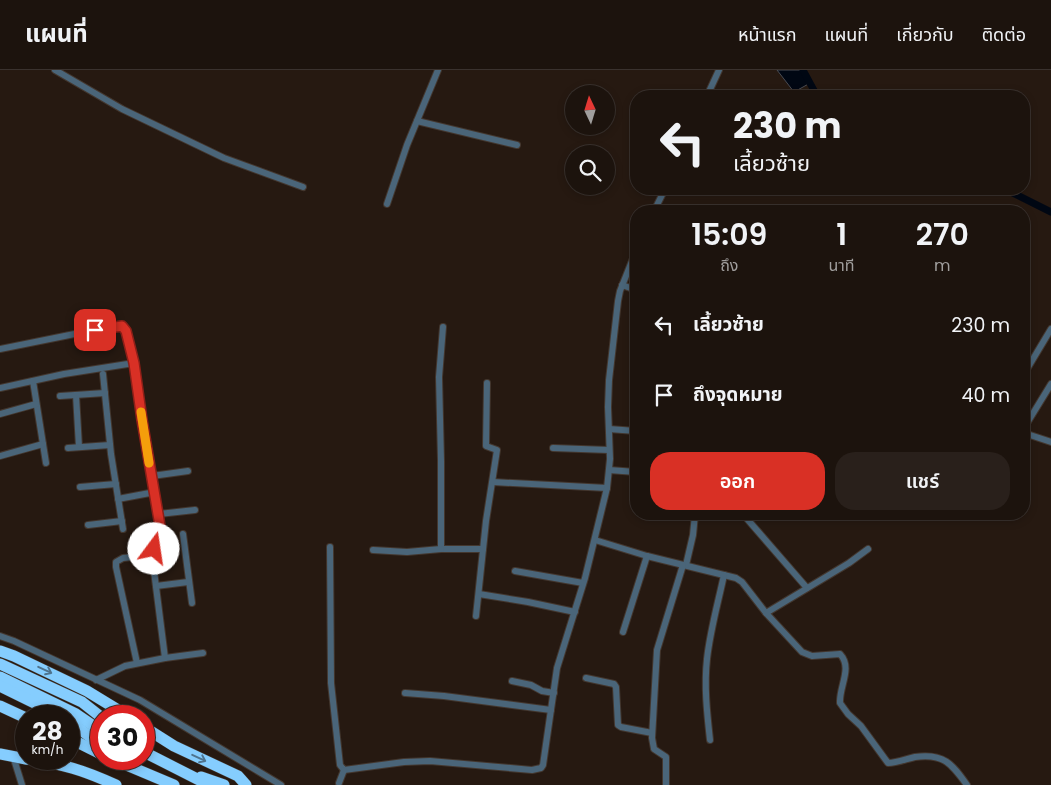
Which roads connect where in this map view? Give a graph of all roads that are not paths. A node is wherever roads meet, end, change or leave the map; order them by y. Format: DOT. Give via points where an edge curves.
graph roads {
  1 [pos="55,70"];
  2 [pos="438,70"];
  3 [pos="719,70"];
  4 [pos="710,90"];
  5 [pos="417,121"];
  6 [pos="517,145"];
  7 [pos="303,187"];
  8 [pos="387,204"];
  9 [pos="630,266"];
  10 [pos="630,290"];
  11 [pos="620,291"];
  12 [pos="443,327"];
  13 [pos="1051,330"];
  14 [pos="0,349"];
  15 [pos="134,363"];
  16 [pos="1030,364"];
  17 [pos="103,374"];
  18 [pos="33,381"];
  19 [pos="487,383"];
  20 [pos="1051,384"];
  21 [pos="0,388"];
  22 [pos="105,393"];
  23 [pos="76,395"];
  24 [pos="60,396"];
  25 [pos="36,404"];
  26 [pos="0,414"];
  27 [pos="1030,418"];
  28 [pos="608,429"];
  29 [pos="630,431"];
  30 [pos="1030,435"];
  31 [pos="1051,442"];
  32 [pos="43,444"];
  33 [pos="110,445"];
  34 [pos="79,447"];
  35 [pos="68,448"];
  36 [pos="553,448"];
  37 [pos="609,450"];
  38 [pos="0,456"];
  39 [pos="46,463"];
  40 [pos="609,470"];
  41 [pos="188,471"];
  42 [pos="630,472"];
  43 [pos="152,476"];
  44 [pos="493,482"];
  45 [pos="116,484"];
  46 [pos="80,488"];
  47 [pos="607,488"];
  48 [pos="155,492"];
  49 [pos="118,499"];
  50 [pos="194,510"];
  51 [pos="158,514"];
  52 [pos="694,520"];
  53 [pos="748,520"];
  54 [pos="122,521"];
  55 [pos="88,525"];
  56 [pos="123,529"];
  57 [pos="183,534"];
  58 [pos="595,540"];
  59 [pos="330,547"];
  60 [pos="440,549"];
  61 [pos="483,549"];
  62 [pos="868,549"];
  63 [pos="373,550"];
  64 [pos="152,555"];
  65 [pos="647,556"];
  66 [pos="684,565"];
  67 [pos="515,571"];
  68 [pos="724,575"];
  69 [pos="188,582"];
  70 [pos="583,583"];
  71 [pos="156,586"];
  72 [pos="807,588"];
  73 [pos="479,594"];
  74 [pos="192,603"];
  75 [pos="575,612"];
  76 [pos="766,613"];
  77 [pos="476,616"];
  78 [pos="623,632"];
  79 [pos="0,636"];
  80 [pos="0,651"];
  81 [pos="203,653"];
  82 [pos="165,658"];
  83 [pos="137,663"];
  84 [pos="0,664"];
  85 [pos="0,677"];
  86 [pos="586,678"];
  87 [pos="96,680"];
  88 [pos="512,681"];
  89 [pos="0,686"];
  90 [pos="405,693"];
  91 [pos="554,693"];
  92 [pos="39,705"];
  93 [pos="110,705"];
  94 [pos="0,706"];
  95 [pos="90,708"];
  96 [pos="551,710"];
  97 [pos="15,713"];
  98 [pos="90,724"];
  99 [pos="652,733"];
  100 [pos="155,734"];
  101 [pos="710,740"];
  102 [pos="0,754"];
  103 [pos="13,756"];
  104 [pos="155,757"];
  105 [pos="178,768"];
  106 [pos="80,769"];
  107 [pos="134,770"];
  108 [pos="138,770"];
  109 [pos="344,770"];
  110 [pos="339,783"];
  111 [pos="22,785"];
  112 [pos="116,785"];
  113 [pos="155,785"];
  114 [pos="174,785"];
  115 [pos="209,785"];
  116 [pos="224,785"];
  117 [pos="246,785"];
  118 [pos="281,785"];
  119 [pos="666,785"];
  120 [pos="967,785"];
  1 -- 7 [label="street" via="122,109 216,154"];
  2 -- 5 [label="street"];
  3 -- 4 [label="street"];
  5 -- 6 [label="street"];
  5 -- 8 [label="street"];
  9 -- 11 [label="street"];
  10 -- 11 [label="street"];
  11 -- 28 [label="street" via="610,370"];
  12 -- 60 [label="street" via="439,377"];
  13 -- 16 [label="street"];
  14 -- 15 [label="street" via="122,326"];
  15 -- 18 [label="street"];
  15 -- 43 [label="street"];
  17 -- 22 [label="street"];
  18 -- 21 [label="street"];
  18 -- 25 [label="street"];
  19 -- 44 [label="street" via="486,446 497,450"];
  20 -- 27 [label="street"];
  22 -- 23 [label="street"];
  22 -- 33 [label="street"];
  23 -- 24 [label="street"];
  23 -- 34 [label="street"];
  25 -- 26 [label="street"];
  25 -- 32 [label="street"];
  28 -- 29 [label="street"];
  28 -- 37 [label="street"];
  30 -- 31 [label="street"];
  32 -- 38 [label="street"];
  32 -- 39 [label="street"];
  33 -- 34 [label="street"];
  33 -- 45 [label="street"];
  34 -- 35 [label="street"];
  36 -- 37 [label="street"];
  37 -- 40 [label="street"];
  40 -- 42 [label="street"];
  40 -- 47 [label="street"];
  41 -- 43 [label="street"];
  43 -- 48 [label="street"];
  44 -- 47 [label="street"];
  44 -- 61 [label="street"];
  45 -- 46 [label="street"];
  45 -- 49 [label="street"];
  47 -- 58 [label="street"];
  48 -- 49 [label="street"];
  48 -- 51 [label="street"];
  49 -- 54 [label="street"];
  50 -- 51 [label="street"];
  51 -- 64 [label="street" via="161,532"];
  52 -- 66 [label="street"];
  53 -- 72 [label="street"];
  54 -- 55 [label="street"];
  54 -- 56 [label="street"];
  57 -- 69 [label="street"];
  58 -- 65 [label="street"];
  58 -- 70 [label="street"];
  59 -- 109 [label="street" via="331,683 338,761"];
  60 -- 61 [label="street"];
  60 -- 63 [label="street" via="407,552"];
  61 -- 73 [label="street"];
  62 -- 72 [label="street"];
  64 -- 71 [label="street"];
  64 -- 83 [label="street" via="123,558 116,562"];
  65 -- 66 [label="street"];
  65 -- 78 [label="street"];
  66 -- 68 [label="street"];
  66 -- 99 [label="street" via="657,650"];
  67 -- 70 [label="street"];
  68 -- 76 [label="street" via="739,580"];
  68 -- 101 [label="street" via="707,660"];
  69 -- 71 [label="street"];
  69 -- 74 [label="street"];
  70 -- 75 [label="street"];
  71 -- 82 [label="street"];
  72 -- 76 [label="street"];
  73 -- 75 [label="street"];
  73 -- 77 [label="street"];
  75 -- 91 [label="street" via="557,668"];
  76 -- 120 [label="street" via="802,652 812,656 840,654 846,669 840,703 888,763 915,757 939,757 948,761"];
  79 -- 87 [label="street"];
  80 -- 93 [label="highway, one-way"];
  81 -- 82 [label="street"];
  82 -- 83 [label="street"];
  83 -- 87 [label="street" via="117,668"];
  84 -- 95 [label="highway"];
  85 -- 98 [label="highway"];
  86 -- 99 [label="street" via="614,684 618,725"];
  87 -- 118 [label="street" via="140,700"];
  88 -- 91 [label="street"];
  89 -- 92 [label="highway"];
  90 -- 96 [label="street"];
  91 -- 96 [label="street"];
  94 -- 97 [label="highway"];
  96 -- 109 [label="street" via="541,768 404,762"];
  99 -- 119 [label="street" via="654,749 666,757"];
  100 -- 117 [label="highway, one-way" via="238,776"];
  102 -- 103 [label="highway"];
  103 -- 111 [label="street"];
  104 -- 105 [label="highway"];
  105 -- 115 [label="highway"];
  105 -- 116 [label="highway"];
  106 -- 112 [label="highway"];
  107 -- 113 [label="highway"];
  108 -- 114 [label="highway"];
  109 -- 110 [label="street"];
}
